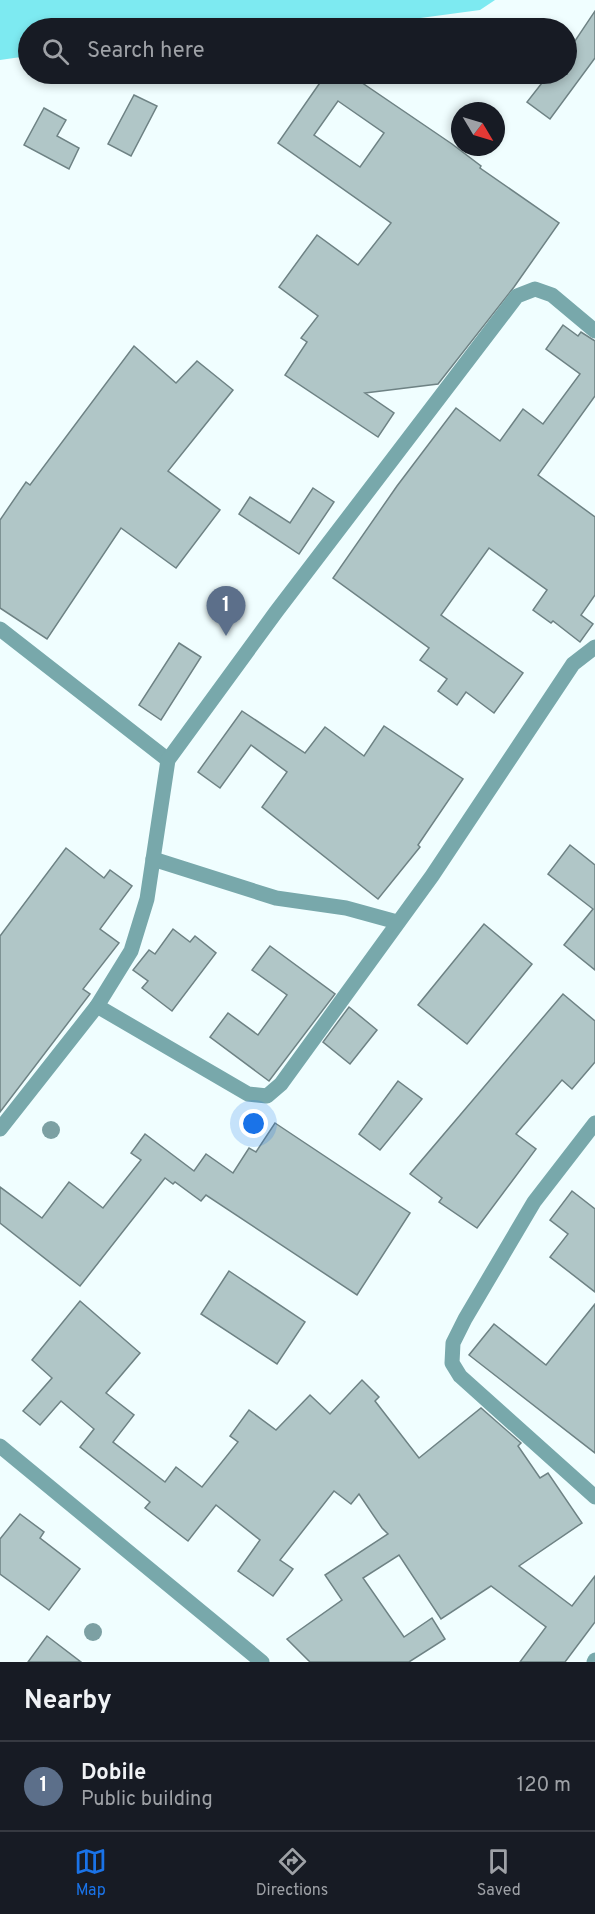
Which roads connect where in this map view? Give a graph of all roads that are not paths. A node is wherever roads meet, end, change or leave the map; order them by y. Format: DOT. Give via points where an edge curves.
graph roads {
  1 [pos="595,331"];
  2 [pos="0,629"];
  3 [pos="595,647"];
  4 [pos="168,760"];
  5 [pos="153,859"];
  6 [pos="397,922"];
  7 [pos="97,1006"];
  8 [pos="595,1123"];
  9 [pos="0,1129"];
  10 [pos="0,1446"];
  11 [pos="595,1497"];
  12 [pos="262,1662"];
  1 -- 4 [label="street" via="552,295 535,290 517,296"];
  2 -- 4 [label="street"];
  3 -- 6 [label="street" via="573,664"];
  4 -- 5 [label="street"];
  5 -- 6 [label="street" via="276,898 346,908"];
  5 -- 7 [label="street" via="147,899 131,951"];
  6 -- 7 [label="street" via="281,1084 267,1096 248,1094"];
  7 -- 9 [label="street"];
  8 -- 11 [label="street" via="528,1211 465,1319 453,1343 452,1363 460,1376"];
  10 -- 12 [label="street"];
}
